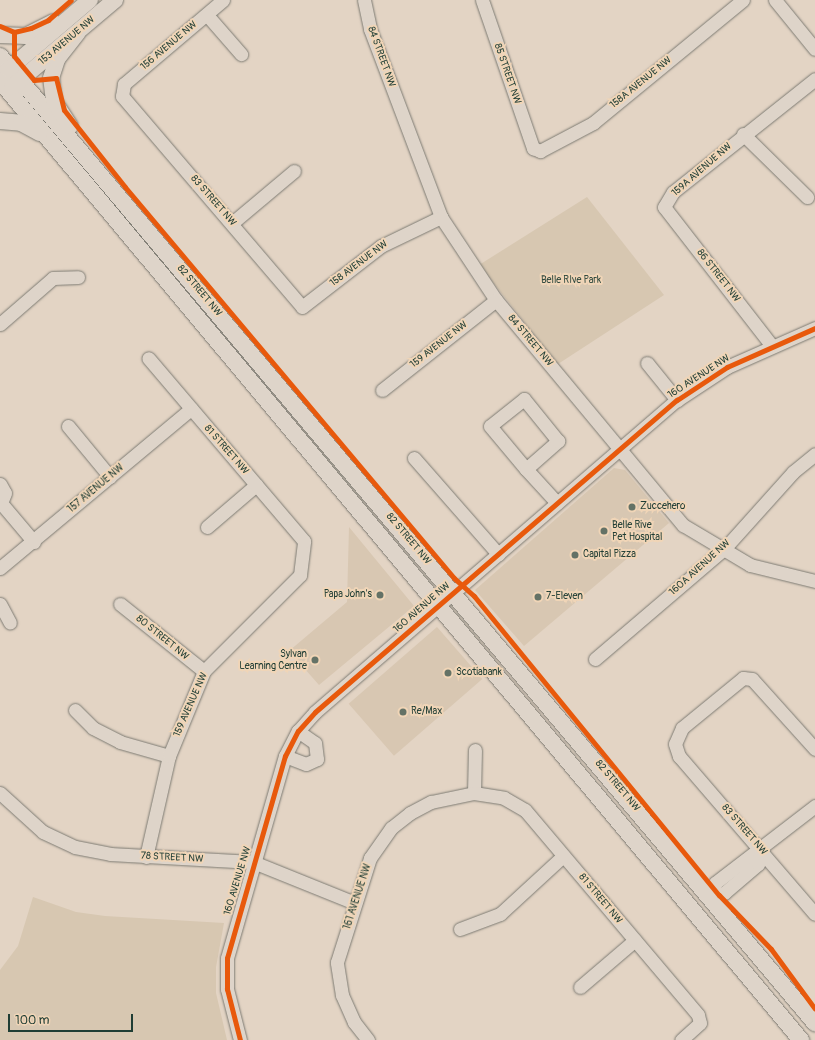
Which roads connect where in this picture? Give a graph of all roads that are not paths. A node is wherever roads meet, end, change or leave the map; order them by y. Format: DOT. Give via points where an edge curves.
graph roads {
  1 [pos="81,0"];
  2 [pos="90,0"];
  3 [pos="115,0"];
  4 [pos="223,0"];
  5 [pos="364,0"];
  6 [pos="482,0"];
  7 [pos="743,0"];
  8 [pos="775,0"];
  9 [pos="207,15"];
  10 [pos="78,32"];
  11 [pos="0,35"];
  12 [pos="815,49"];
  13 [pos="241,54"];
  14 [pos="0,56"];
  15 [pos="5,72"];
  16 [pos="815,79"];
  17 [pos="7,87"];
  18 [pos="122,96"];
  19 [pos="0,121"];
  20 [pos="743,134"];
  21 [pos="47,137"];
  22 [pos="533,148"];
  23 [pos="294,171"];
  24 [pos="808,197"];
  25 [pos="664,207"];
  26 [pos="135,216"];
  27 [pos="441,217"];
  28 [pos="232,222"];
  29 [pos="78,277"];
  30 [pos="496,300"];
  31 [pos="302,307"];
  32 [pos="0,324"];
  33 [pos="815,328"];
  34 [pos="772,346"];
  35 [pos="148,358"];
  36 [pos="647,363"];
  37 [pos="382,390"];
  38 [pos="677,400"];
  39 [pos="191,409"];
  40 [pos="68,426"];
  41 [pos="619,449"];
  42 [pos="815,454"];
  43 [pos="414,458"];
  44 [pos="526,469"];
  45 [pos="110,477"];
  46 [pos="0,484"];
  47 [pos="256,485"];
  48 [pos="1,503"];
  49 [pos="557,503"];
  50 [pos="207,527"];
  51 [pos="304,541"];
  52 [pos="34,542"];
  53 [pos="724,550"];
  54 [pos="498,554"];
  55 [pos="0,568"];
  56 [pos="815,581"];
  57 [pos="455,592"];
  58 [pos="0,604"];
  59 [pos="120,604"];
  60 [pos="438,608"];
  61 [pos="10,623"];
  62 [pos="595,659"];
  63 [pos="204,671"];
  64 [pos="75,710"];
  65 [pos="298,731"];
  66 [pos="815,748"];
  67 [pos="475,750"];
  68 [pos="169,756"];
  69 [pos="285,756"];
  70 [pos="0,793"];
  71 [pos="474,793"];
  72 [pos="815,806"];
  73 [pos="761,849"];
  74 [pos="564,856"];
  75 [pos="146,857"];
  76 [pos="253,862"];
  77 [pos="710,897"];
  78 [pos="356,903"];
  79 [pos="694,910"];
  80 [pos="815,914"];
  81 [pos="460,929"];
  82 [pos="635,940"];
  83 [pos="580,987"];
  84 [pos="815,1023"];
  85 [pos="240,1040"];
  86 [pos="368,1040"];
  87 [pos="681,1040"];
  88 [pos="801,1040"];
  1 -- 11 [label="main road" via="39,31 14,38"];
  2 -- 15 [label="main road, 153 AVENUE NW"];
  3 -- 10 [label="main road, 153 AVENUE NW"];
  4 -- 9 [label="street, 156 AVENUE NW"];
  5 -- 27 [label="street, 84 STREET NW" via="370,29"];
  6 -- 22 [label="street, 85 STREET NW"];
  7 -- 22 [label="street, 158A AVENUE NW" via="593,123 550,148 540,151"];
  8 -- 12 [label="street"];
  9 -- 13 [label="street"];
  9 -- 18 [label="street, 156 AVENUE NW" via="124,84"];
  10 -- 17 [label="main road, 153 AVENUE NW"];
  10 -- 26 [label="main road" via="55,66 51,78 54,101 61,115 110,174"];
  14 -- 15 [label="main road, 82 STREET NW"];
  15 -- 17 [label="main road, 82 STREET NW"];
  16 -- 20 [label="street, 159A AVENUE NW"];
  17 -- 21 [label="main road, 82 STREET NW"];
  17 -- 26 [label="main road, 82 STREET NW"];
  18 -- 28 [label="street, 83 STREET NW"];
  19 -- 21 [label="main road" via="21,123"];
  20 -- 24 [label="street"];
  20 -- 25 [label="street, 159A AVENUE NW" via="673,192"];
  21 -- 60 [label="main road, 82 STREET NW"];
  23 -- 28 [label="street"];
  25 -- 34 [label="street, 86 STREET NW"];
  26 -- 57 [label="main road, 82 STREET NW"];
  27 -- 30 [label="street, 84 STREET NW"];
  27 -- 31 [label="street, 158 AVENUE NW" via="381,246"];
  28 -- 31 [label="street, 83 STREET NW"];
  29 -- 32 [label="street" via="53,278"];
  30 -- 37 [label="street, 159 AVENUE NW"];
  30 -- 41 [label="street, 84 STREET NW"];
  33 -- 34 [label="street, 160 AVENUE NW"];
  34 -- 38 [label="street, 160 AVENUE NW" via="727,367"];
  35 -- 39 [label="street, 81 STREET NW"];
  36 -- 38 [label="street, 160 AVENUE NW"];
  38 -- 41 [label="street, 160 AVENUE NW"];
  39 -- 45 [label="street, 157 AVENUE NW"];
  39 -- 47 [label="street, 81 STREET NW"];
  40 -- 45 [label="street"];
  41 -- 49 [label="street, 160 AVENUE NW"];
  41 -- 53 [label="street, 84 STREET NW" via="683,525"];
  42 -- 53 [label="street, 160A AVENUE NW" via="793,472"];
  43 -- 54 [label="street"];
  44 -- 44 [label="street" via="490,426 524,399 558,441"];
  44 -- 49 [label="street"];
  45 -- 52 [label="street, 157 AVENUE NW"];
  46 -- 48 [label="street" via="5,493"];
  47 -- 50 [label="street"];
  47 -- 51 [label="street, 81 STREET NW"];
  48 -- 52 [label="street"];
  49 -- 54 [label="street, 160 AVENUE NW"];
  51 -- 63 [label="street, 159 AVENUE NW" via="300,575"];
  52 -- 55 [label="street, 157 AVENUE NW"];
  53 -- 56 [label="street, 84 STREET NW" via="750,565"];
  53 -- 62 [label="street, 160A AVENUE NW"];
  54 -- 57 [label="street, 160 AVENUE NW"];
  57 -- 60 [label="street, 160 AVENUE NW"];
  57 -- 77 [label="main road, 82 STREET NW"];
  58 -- 61 [label="street"];
  59 -- 63 [label="street, 80 STREET NW"];
  60 -- 65 [label="street, 160 AVENUE NW" via="315,712"];
  60 -- 79 [label="main road, 82 STREET NW"];
  63 -- 68 [label="street, 159 AVENUE NW"];
  64 -- 68 [label="street" via="93,728 120,742"];
  65 -- 69 [label="street, 160 AVENUE NW"];
  65 -- 69 [label="street" via="315,743 317,759 306,764"];
  66 -- 73 [label="street, 83 STREET NW" via="752,679 743,678 682,728 675,744 678,756"];
  67 -- 71 [label="street"];
  68 -- 75 [label="street, 159 AVENUE NW"];
  69 -- 76 [label="street, 160 AVENUE NW"];
  70 -- 75 [label="street, 78 STREET NW" via="43,832 74,847"];
  71 -- 74 [label="street, 81 STREET NW" via="504,798 525,810"];
  71 -- 78 [label="street, 161 AVENUE NW" via="431,802 391,828 370,858"];
  72 -- 73 [label="street"];
  73 -- 77 [label="street" via="748,855 716,883"];
  73 -- 80 [label="street, 83 STREET NW"];
  74 -- 81 [label="street" via="500,914"];
  74 -- 82 [label="street, 81 STREET NW"];
  75 -- 76 [label="street, 78 STREET NW"];
  76 -- 78 [label="street, 78 STREET NW"];
  76 -- 85 [label="street, 160 AVENUE NW" via="227,958 232,1014"];
  77 -- 79 [label="main road"];
  77 -- 84 [label="main road, 82 STREET NW"];
  78 -- 86 [label="street, 161 AVENUE NW" via="337,962 342,995 354,1022"];
  79 -- 88 [label="main road, 82 STREET NW"];
  82 -- 83 [label="street"];
  82 -- 87 [label="street, 81 STREET NW" via="698,1014 700,1023"];
}
